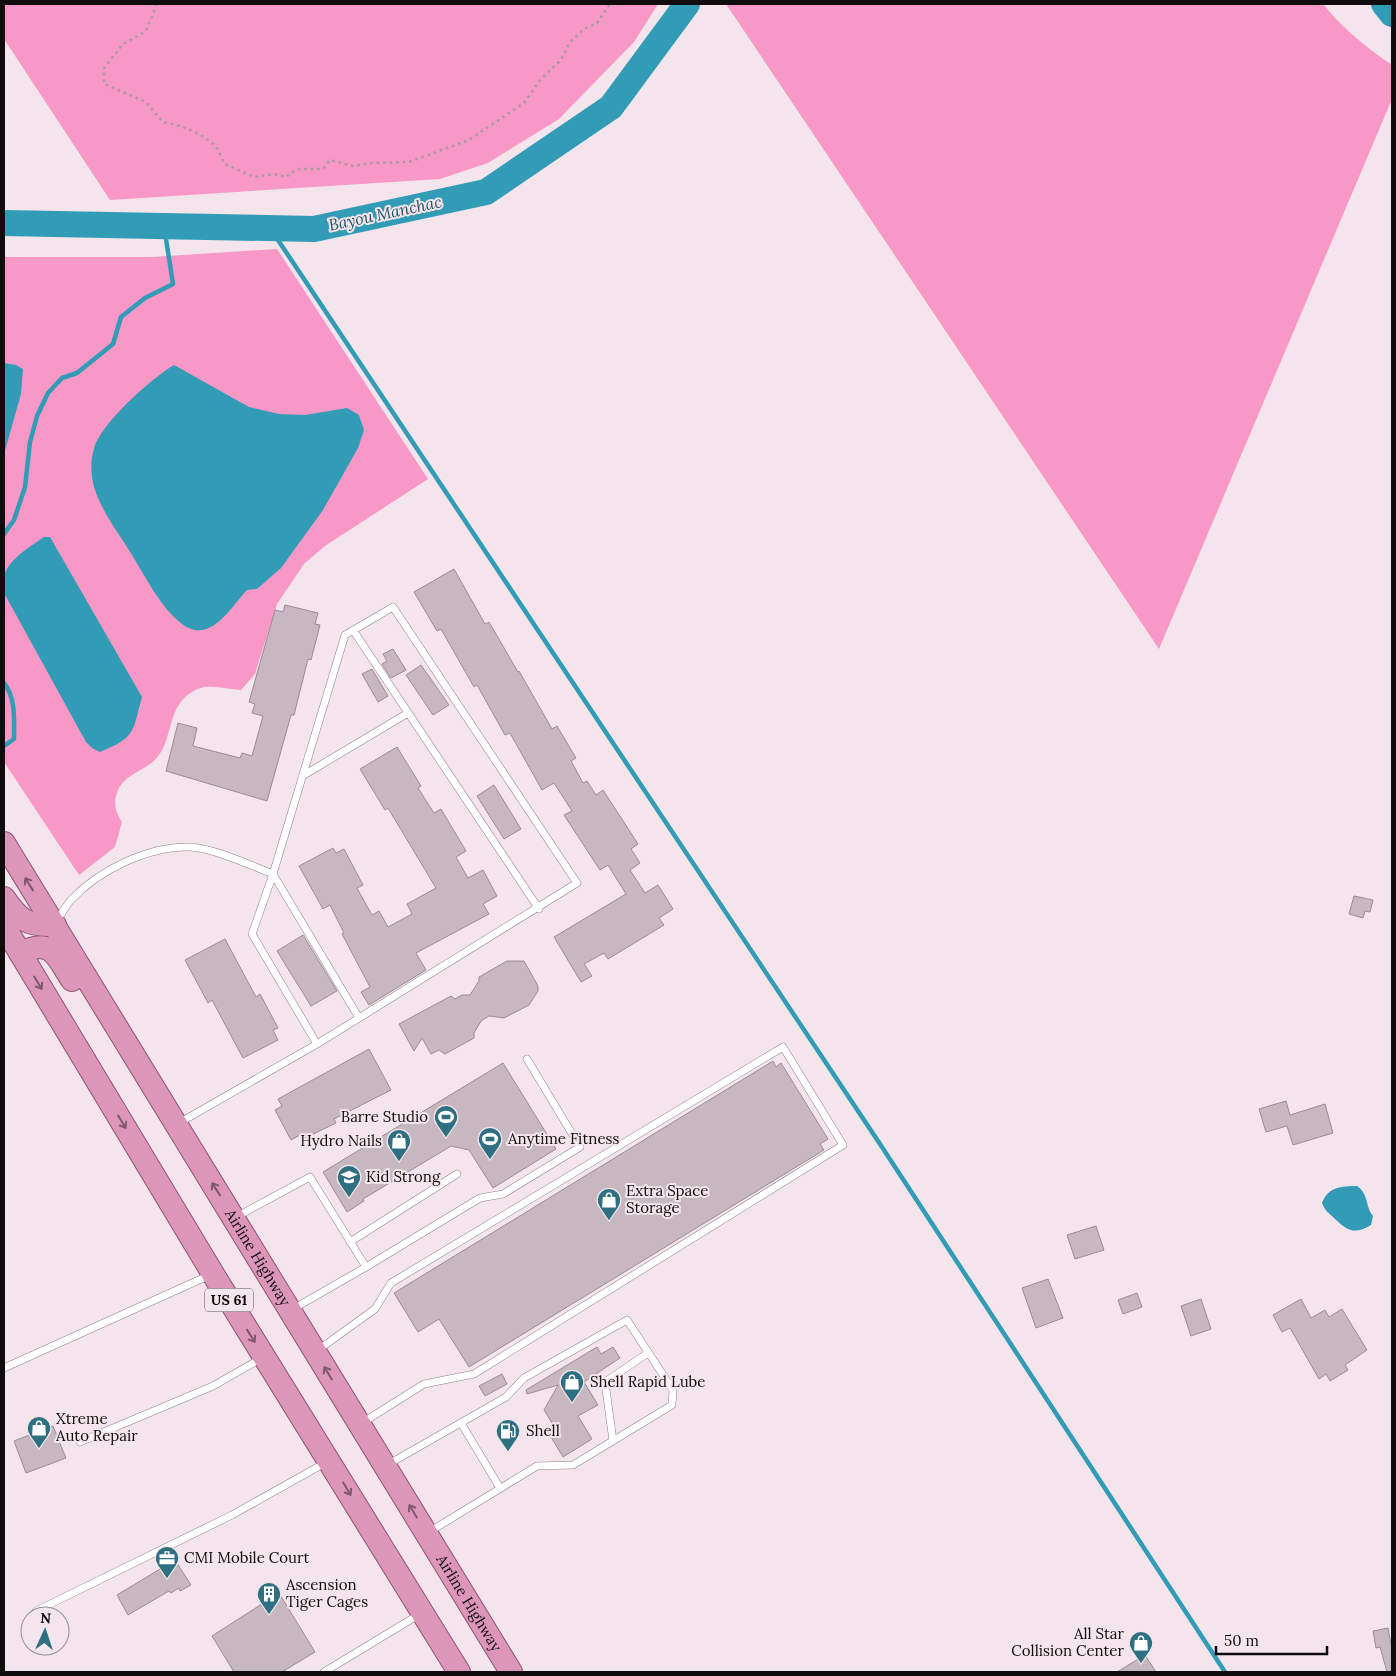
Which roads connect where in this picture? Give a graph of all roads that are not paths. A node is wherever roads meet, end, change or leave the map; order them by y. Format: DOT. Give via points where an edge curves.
graph roads {
  1 [pos="353,630"];
  2 [pos="408,713"];
  3 [pos="304,775"];
  4 [pos="4,843"];
  5 [pos="273,874"];
  6 [pos="4,898"];
  7 [pos="539,909"];
  8 [pos="55,925"];
  9 [pos="4,926"];
  10 [pos="20,953"];
  11 [pos="359,1018"];
  12 [pos="317,1044"];
  13 [pos="527,1059"];
  14 [pos="151,1082"];
  15 [pos="176,1124"];
  16 [pos="457,1174"];
  17 [pos="234,1218"];
  18 [pos="350,1242"];
  19 [pos="366,1267"];
  20 [pos="213,1274"];
  21 [pos="290,1310"];
  22 [pos="316,1352"];
  23 [pos="648,1353"];
  24 [pos="264,1357"];
  25 [pos="4,1368"];
  26 [pos="461,1423"];
  27 [pos="360,1424"];
  28 [pos="613,1441"];
  29 [pos="80,1442"];
  30 [pos="329,1460"];
  31 [pos="385,1466"];
  32 [pos="500,1488"];
  33 [pos="426,1534"];
  34 [pos="46,1606"];
  35 [pos="422,1612"];
  36 [pos="324,1672"];
  37 [pos="459,1672"];
  38 [pos="511,1672"];
  1 -- 2 [label="lane"];
  1 -- 3 [label="lane" via="345,635"];
  1 -- 7 [label="lane" via="393,607 577,883"];
  2 -- 3 [label="lane"];
  2 -- 7 [label="lane"];
  3 -- 5 [label="lane"];
  8 -- 4 [label="highway, Airline Highway / US 61, one-way"];
  5 -- 8 [label="lane" via="230,857 191,847 154,850 89,883 70,901"];
  5 -- 11 [label="lane"];
  5 -- 12 [label="lane" via="252,934"];
  6 -- 8 [label="highway" via="26,921"];
  7 -- 11 [label="lane"];
  8 -- 14 [label="highway, Airline Highway / US 61"];
  9 -- 10 [label="highway, US 61"];
  10 -- 14 [label="highway" via="38,945 47,947 134,1074"];
  10 -- 20 [label="highway, US 61, one-way"];
  11 -- 12 [label="lane"];
  12 -- 15 [label="lane"];
  13 -- 19 [label="lane" via="580,1147 503,1194 480,1198"];
  14 -- 15 [label="highway, Airline Highway / US 61"];
  17 -- 15 [label="highway, Airline Highway / US 61, one-way"];
  16 -- 18 [label="lane"];
  17 -- 18 [label="lane" via="310,1177"];
  17 -- 21 [label="highway, Airline Highway / US 61"];
  18 -- 19 [label="lane"];
  19 -- 21 [label="lane"];
  20 -- 24 [label="highway, US 61, one-way"];
  20 -- 25 [label="lane"];
  21 -- 22 [label="highway, Airline Highway / US 61"];
  27 -- 22 [label="highway, Airline Highway / US 61, one-way"];
  22 -- 27 [label="lane" via="376,1309 391,1283 783,1047 843,1145 474,1374 424,1384"];
  23 -- 26 [label="lane" via="627,1320 524,1378 506,1398"];
  23 -- 28 [label="lane" via="606,1382"];
  23 -- 28 [label="lane" via="673,1390 672,1405"];
  24 -- 29 [label="lane" via="213,1386"];
  24 -- 30 [label="highway, US 61"];
  26 -- 31 [label="lane"];
  26 -- 32 [label="lane"];
  27 -- 31 [label="highway, Airline Highway / US 61"];
  28 -- 32 [label="lane" via="573,1465 536,1466"];
  30 -- 34 [label="lane" via="232,1515"];
  30 -- 35 [label="highway, US 61, one-way"];
  33 -- 31 [label="highway, Airline Highway / US 61, one-way"];
  32 -- 33 [label="lane"];
  33 -- 38 [label="highway, Airline Highway / US 61"];
  35 -- 36 [label="lane"];
  35 -- 37 [label="highway, US 61"];
}
